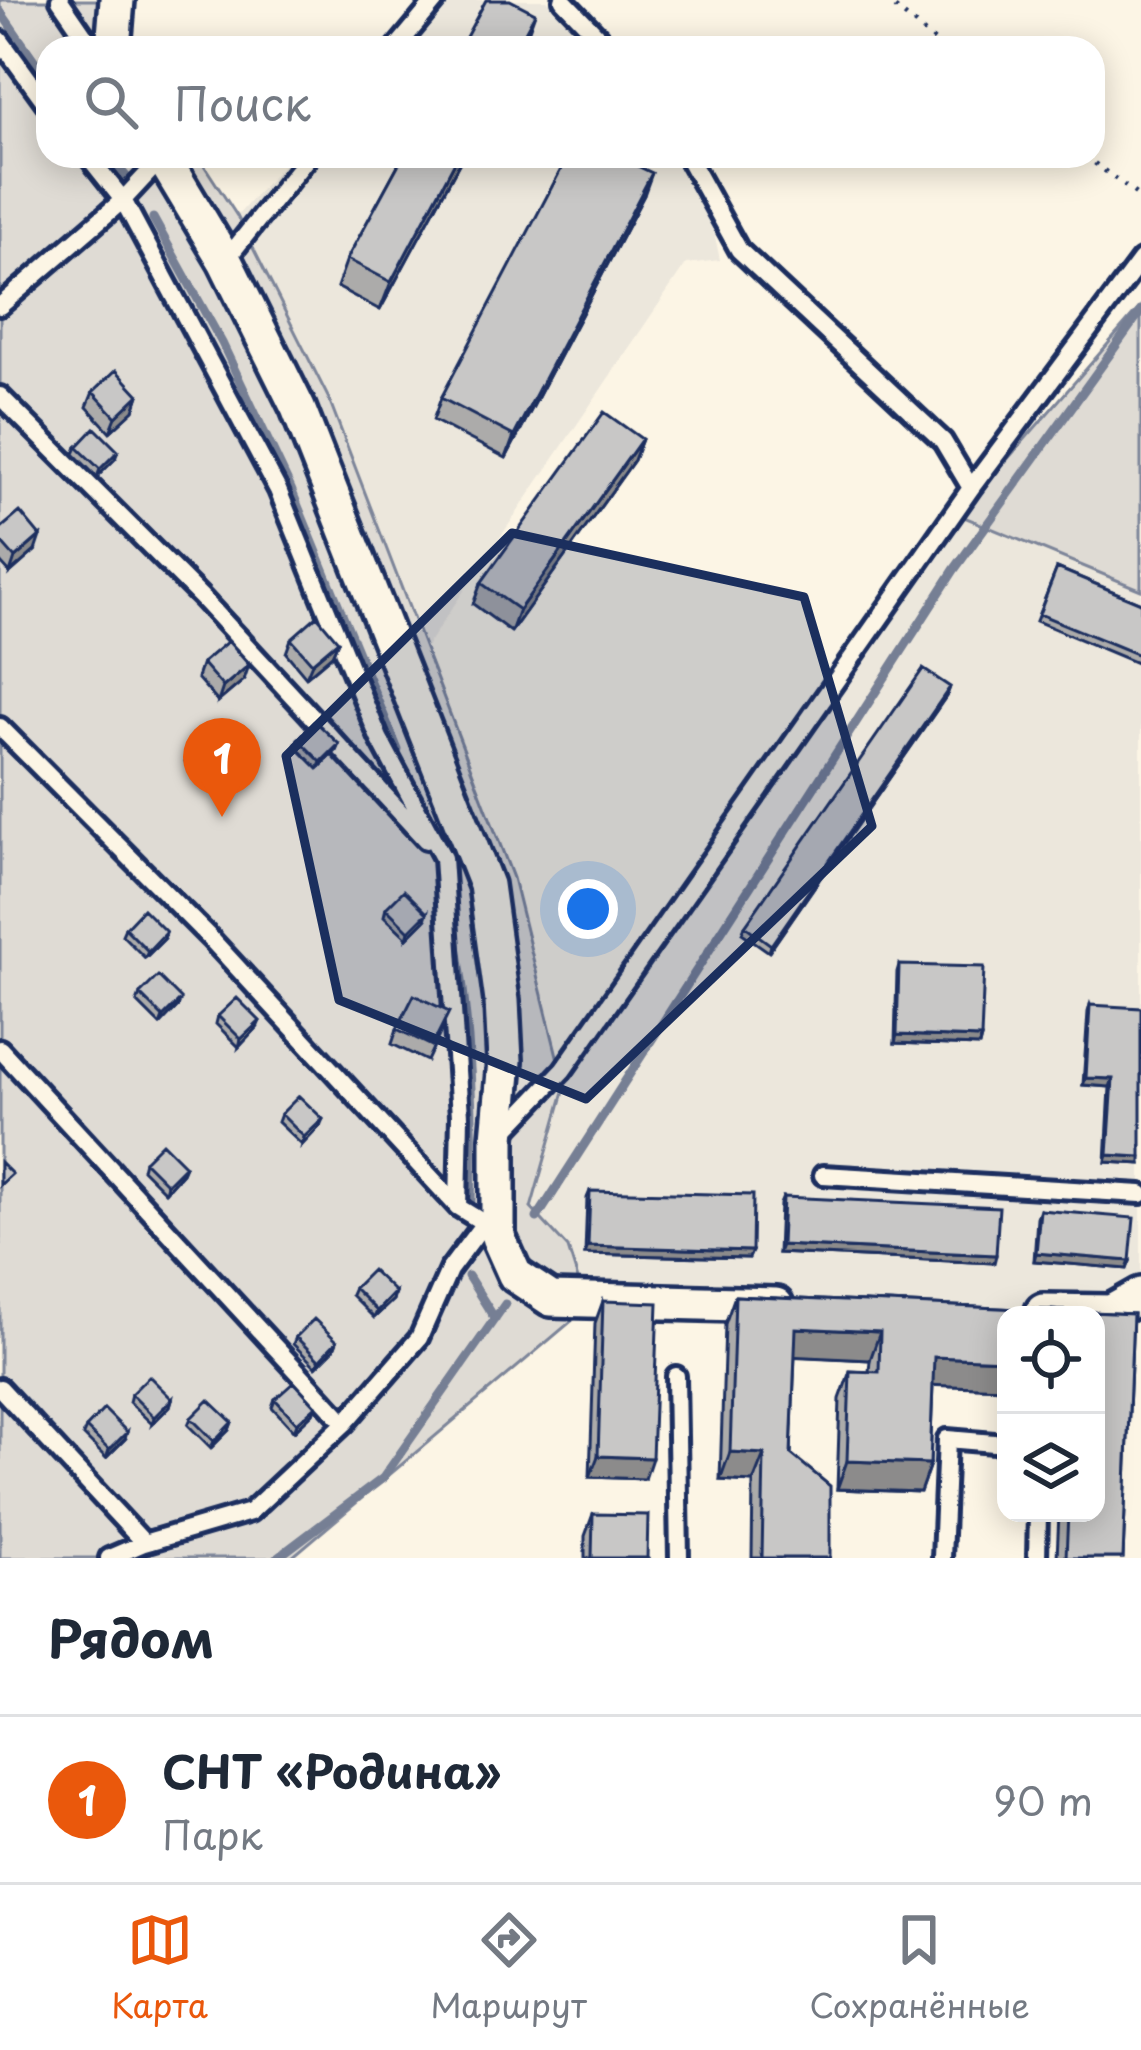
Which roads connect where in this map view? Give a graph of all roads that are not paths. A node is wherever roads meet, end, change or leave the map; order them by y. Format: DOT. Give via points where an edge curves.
graph roads {
  1 [pos="60,0"];
  2 [pos="117,0"];
  3 [pos="436,0"];
  4 [pos="562,0"];
  5 [pos="85,36"];
  6 [pos="114,36"];
  7 [pos="406,36"];
  8 [pos="597,36"];
  9 [pos="0,40"];
  10 [pos="36,90"];
  11 [pos="98,168"];
  12 [pos="152,168"];
  13 [pos="169,168"];
  14 [pos="299,168"];
  15 [pos="694,168"];
  16 [pos="123,200"];
  17 [pos="1141,260"];
  18 [pos="225,261"];
  19 [pos="0,306"];
  20 [pos="0,396"];
  21 [pos="971,488"];
  22 [pos="0,727"];
  23 [pos="443,858"];
  24 [pos="0,1048"];
  25 [pos="498,1138"];
  26 [pos="823,1175"];
  27 [pos="1141,1194"];
  28 [pos="458,1207"];
  29 [pos="491,1230"];
  30 [pos="1141,1295"];
  31 [pos="806,1306"];
  32 [pos="1105,1312"];
  33 [pos="676,1376"];
  34 [pos="0,1388"];
  35 [pos="345,1423"];
  36 [pos="997,1443"];
  37 [pos="1038,1522"];
  38 [pos="144,1543"];
  39 [pos="110,1558"];
  40 [pos="679,1558"];
  41 [pos="942,1558"];
  42 [pos="1037,1558"];
  1 -- 5 [label="lane"];
  2 -- 6 [label="street"];
  3 -- 7 [label="lane"];
  4 -- 8 [label="lane"];
  9 -- 10 [label="lane"];
  11 -- 16 [label="lane"];
  12 -- 16 [label="lane"];
  13 -- 18 [label="street"];
  14 -- 18 [label="lane"];
  15 -- 21 [label="lane" via="739,250 943,440"];
  16 -- 19 [label="lane"];
  16 -- 23 [label="lane" via="278,490 379,737"];
  17 -- 21 [label="lane"];
  18 -- 25 [label="street" via="298,408 486,885 505,1041"];
  20 -- 23 [label="lane"];
  21 -- 25 [label="lane" via="562,1070"];
  22 -- 28 [label="lane" via="194,921"];
  23 -- 28 [label="lane"];
  24 -- 35 [label="lane"];
  25 -- 29 [label="street"];
  26 -- 27 [label="lane"];
  28 -- 29 [label="lane"];
  29 -- 31 [label="street" via="515,1275 551,1299"];
  29 -- 35 [label="lane" via="449,1270 419,1338"];
  30 -- 32 [label="street"];
  33 -- 40 [label="lane"];
  34 -- 38 [label="lane"];
  35 -- 38 [label="lane" via="250,1512"];
  36 -- 41 [label="lane" via="947,1439"];
  37 -- 42 [label="lane"];
  38 -- 39 [label="lane"];
}
